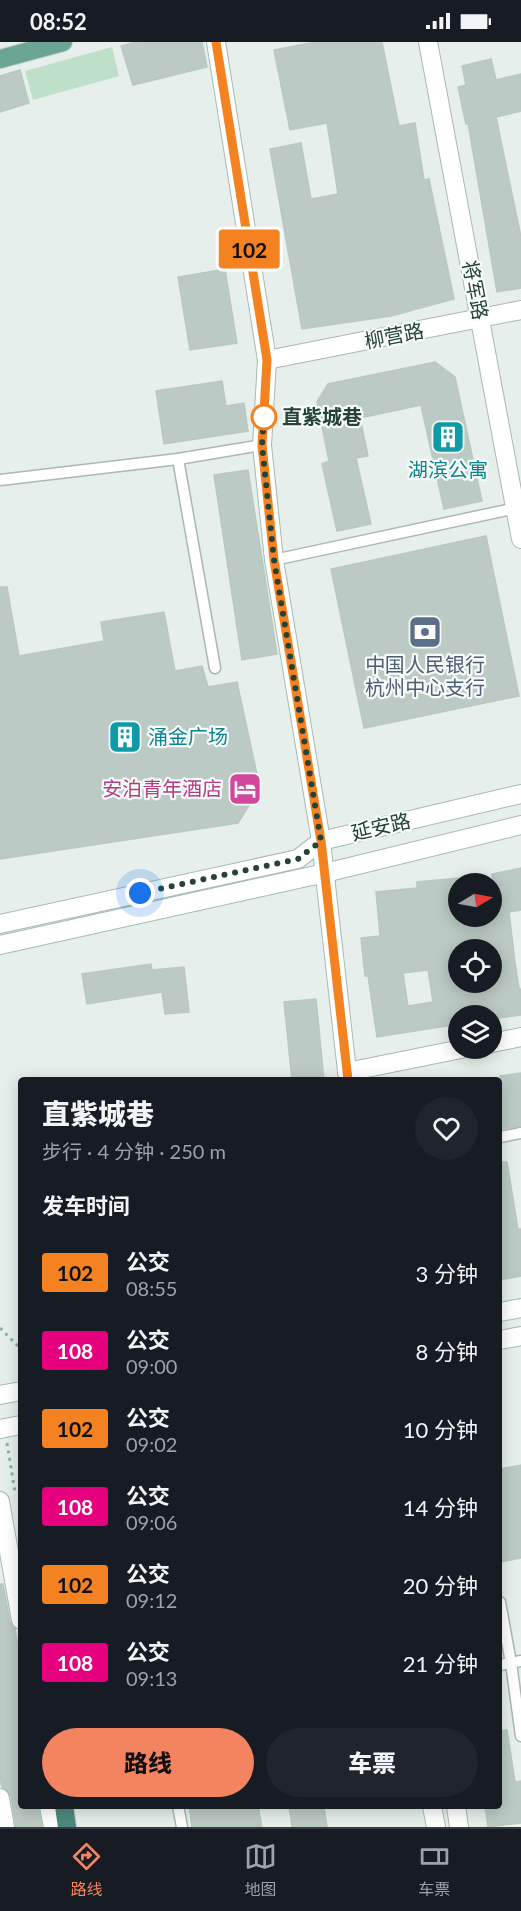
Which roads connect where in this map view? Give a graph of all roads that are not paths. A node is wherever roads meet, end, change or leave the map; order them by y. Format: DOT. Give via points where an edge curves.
graph roads {
  1 [pos="63,42"];
  2 [pos="216,42"];
  3 [pos="428,42"];
  4 [pos="0,59"];
  5 [pos="521,310"];
  6 [pos="481,319"];
  7 [pos="267,360"];
  8 [pos="262,445"];
  9 [pos="178,459"];
  10 [pos="0,480"];
  11 [pos="516,508"];
  12 [pos="521,538"];
  13 [pos="274,560"];
  14 [pos="215,668"];
  15 [pos="521,794"];
  16 [pos="521,825"];
  17 [pos="321,841"];
  18 [pos="325,873"];
  19 [pos="0,924"];
  20 [pos="0,945"];
  21 [pos="521,1037"];
  22 [pos="502,1041"];
  23 [pos="448,1052"];
  24 [pos="347,1076"];
  25 [pos="521,1133"];
  26 [pos="502,1137"];
  27 [pos="521,1308"];
  28 [pos="502,1312"];
  29 [pos="521,1336"];
  30 [pos="502,1340"];
  31 [pos="18,1392"];
  32 [pos="0,1395"];
  33 [pos="8,1497"];
  34 [pos="18,1592"];
  35 [pos="502,1610"];
  36 [pos="516,1662"];
  37 [pos="521,1736"];
  38 [pos="0,1798"];
  39 [pos="50,1809"];
  40 [pos="64,1809"];
  41 [pos="179,1809"];
  42 [pos="433,1809"];
  43 [pos="456,1809"];
  44 [pos="5,1827"];
  45 [pos="52,1827"];
  46 [pos="67,1827"];
  47 [pos="182,1827"];
  48 [pos="436,1827"];
  49 [pos="459,1827"];
  1 -- 4 [label="main road"];
  2 -- 7 [label="street"];
  3 -- 6 [label="street, 将军路"];
  5 -- 6 [label="street, 柳营路"];
  6 -- 7 [label="street, 柳营路"];
  6 -- 11 [label="street, 将军路"];
  7 -- 8 [label="street"];
  8 -- 9 [label="lane"];
  8 -- 13 [label="street"];
  9 -- 10 [label="lane"];
  9 -- 14 [label="lane"];
  11 -- 12 [label="street, 将军路"];
  11 -- 13 [label="lane"];
  13 -- 17 [label="street"];
  15 -- 17 [label="street, 延安路"];
  16 -- 18 [label="street, 延安路"];
  17 -- 18 [label="street"];
  17 -- 19 [label="street, 延安路" via="298,859"];
  18 -- 20 [label="street, 延安路"];
  18 -- 24 [label="street"];
  21 -- 22 [label="street"];
  23 -- 24 [label="street"];
  25 -- 26 [label="lane"];
  27 -- 28 [label="street"];
  29 -- 30 [label="street"];
  31 -- 32 [label="street"];
  33 -- 34 [label="street"];
  35 -- 36 [label="lane"];
  36 -- 37 [label="lane"];
  38 -- 44 [label="street"];
  39 -- 45 [label="street"];
  40 -- 46 [label="highway"];
  41 -- 47 [label="lane"];
  42 -- 48 [label="street"];
  43 -- 49 [label="street"];
}
